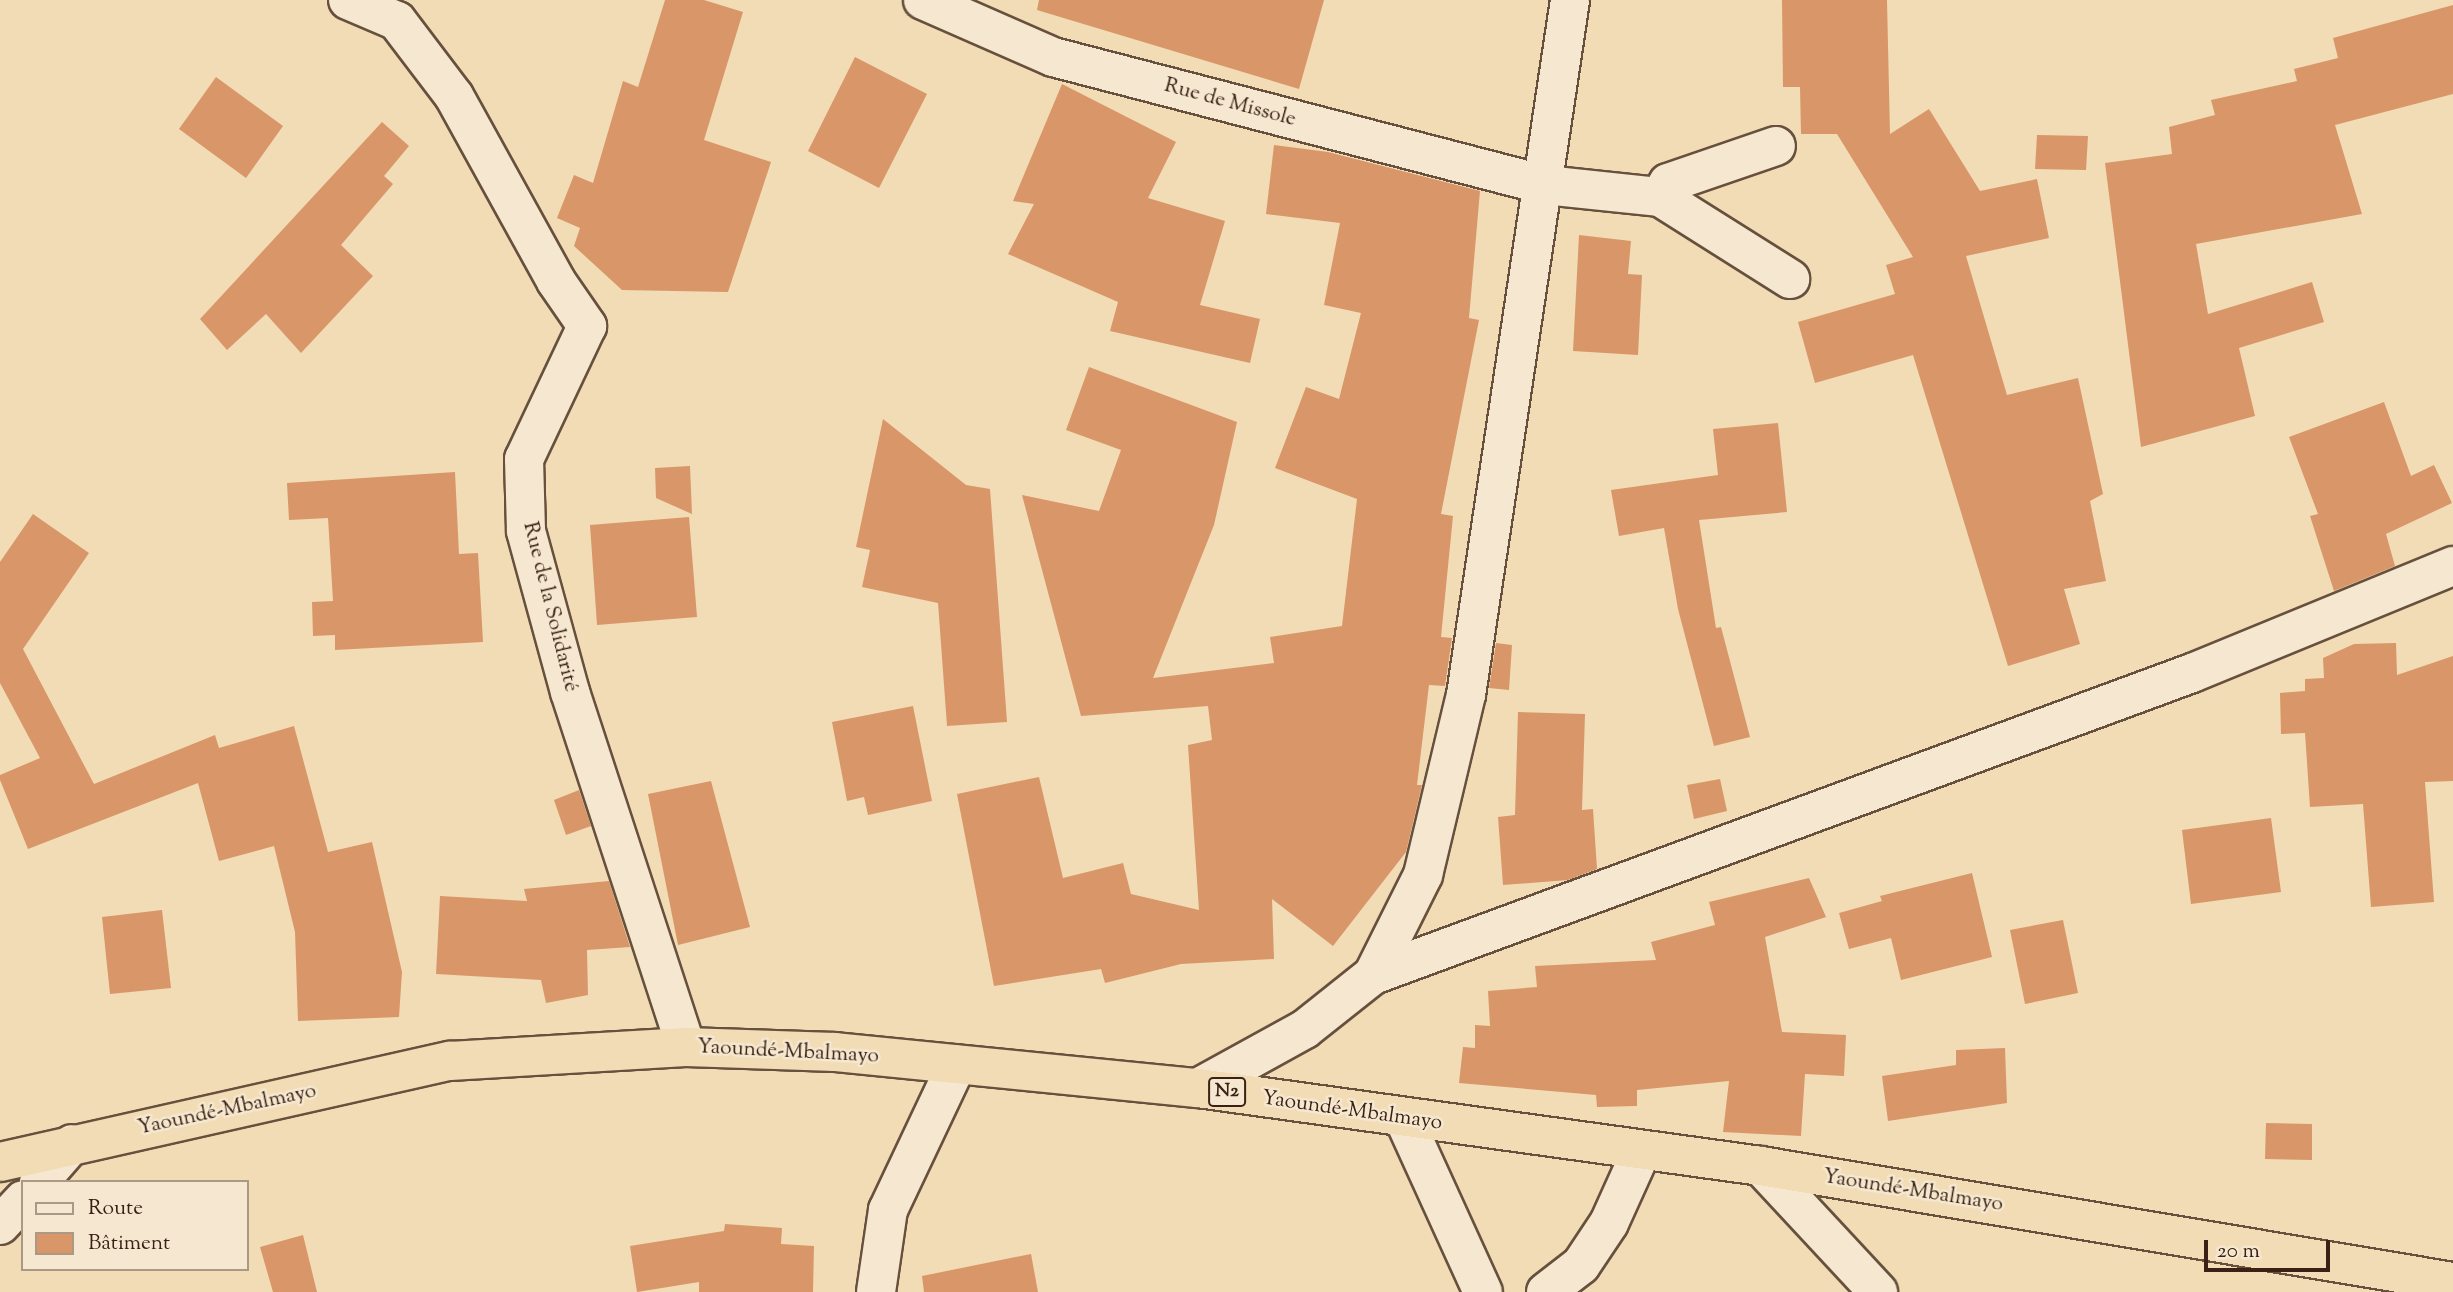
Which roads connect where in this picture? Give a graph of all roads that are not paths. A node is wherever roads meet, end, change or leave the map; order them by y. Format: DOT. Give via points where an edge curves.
graph roads {
  1 [pos="348,0"];
  2 [pos="923,0"];
  3 [pos="1570,0"];
  4 [pos="1776,146"];
  5 [pos="1545,185"];
  6 [pos="1660,197"];
  7 [pos="1790,279"];
  8 [pos="2453,566"];
  9 [pos="1373,975"];
  10 [pos="686,1047"];
  11 [pos="957,1064"];
  12 [pos="1198,1088"];
  13 [pos="1404,1119"];
  14 [pos="72,1144"];
  15 [pos="1642,1150"];
  16 [pos="0,1162"];
  17 [pos="1761,1166"];
  18 [pos="41,1180"];
  19 [pos="21,1202"];
  20 [pos="0,1225"];
  21 [pos="2453,1282"];
  22 [pos="876,1292"];
  23 [pos="1483,1292"];
  24 [pos="1546,1292"];
  25 [pos="1878,1292"];
  1 -- 10 [label="street, Rue de la Solidarité" via="397,21 454,96 555,281 587,326 524,459 526,531 570,692"];
  2 -- 5 [label="street, Rue de Missole" via="1054,57"];
  3 -- 5 [label="street"];
  4 -- 6 [label="street" via="1668,183"];
  5 -- 6 [label="street, Rue de Missole"];
  5 -- 9 [label="street" via="1466,695 1423,876"];
  6 -- 7 [label="street"];
  8 -- 9 [label="street" via="2192,673"];
  9 -- 12 [label="street" via="1305,1030"];
  10 -- 11 [label="highway, Yaoundé-Mbalmayo / N2" via="835,1052"];
  10 -- 14 [label="highway, Yaoundé-Mbalmayo / N2" via="450,1061"];
  11 -- 12 [label="highway, Yaoundé-Mbalmayo / N2"];
  11 -- 22 [label="street" via="888,1210"];
  12 -- 13 [label="highway, Yaoundé-Mbalmayo / N2"];
  13 -- 15 [label="highway, Yaoundé-Mbalmayo / N2"];
  13 -- 23 [label="street"];
  14 -- 16 [label="highway, Yaoundé-Mbalmayo / N2"];
  14 -- 18 [label="street"];
  15 -- 17 [label="highway, Yaoundé-Mbalmayo / N2"];
  15 -- 24 [label="street" via="1609,1223 1581,1265"];
  17 -- 21 [label="highway, Yaoundé-Mbalmayo / N2"];
  17 -- 25 [label="street"];
  19 -- 20 [label="street"];
}
